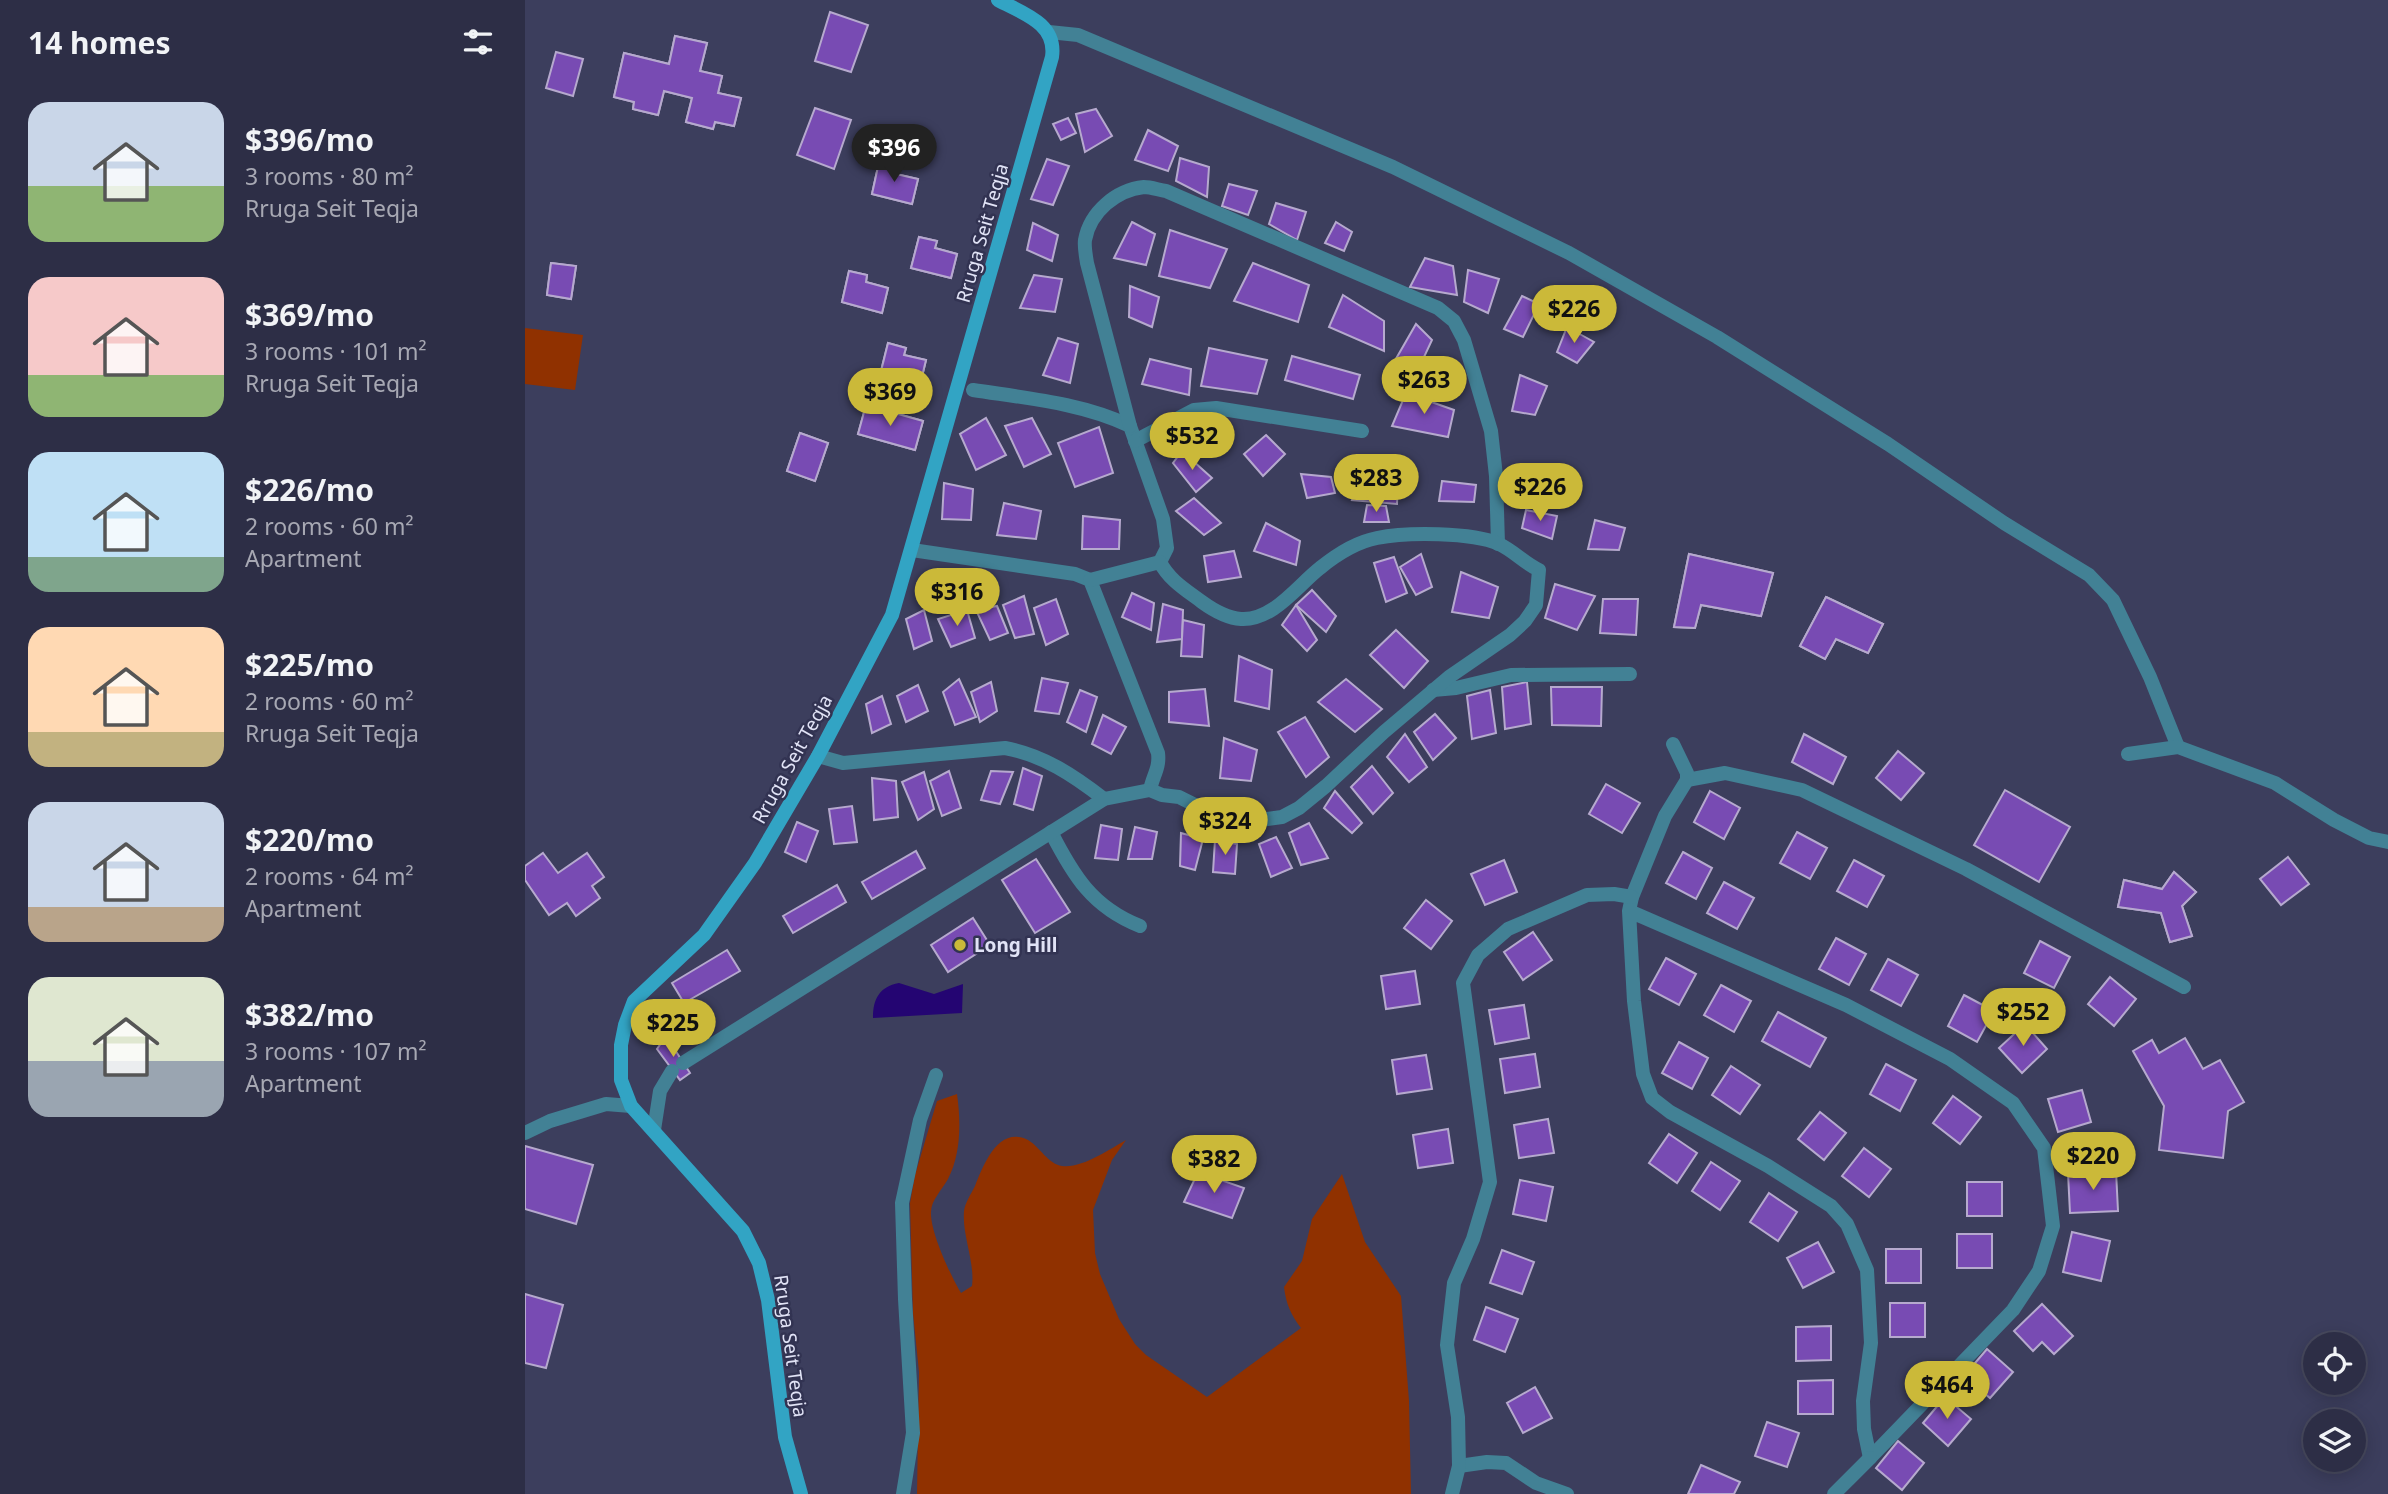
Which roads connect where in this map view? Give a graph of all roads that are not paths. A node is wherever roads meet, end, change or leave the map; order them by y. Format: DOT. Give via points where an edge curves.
graph roads {
  1 [pos="998,0"];
  2 [pos="1049,32"];
  3 [pos="973,390"];
  4 [pos="1130,426"];
  5 [pos="1362,431"];
  6 [pos="1135,441"];
  7 [pos="1498,544"];
  8 [pos="912,550"];
  9 [pos="1160,562"];
  10 [pos="1090,580"];
  11 [pos="1630,674"];
  12 [pos="1432,690"];
  13 [pos="1673,744"];
  14 [pos="2178,747"];
  15 [pos="2128,754"];
  16 [pos="818,756"];
  17 [pos="1687,780"];
  18 [pos="1150,790"];
  19 [pos="1104,799"];
  20 [pos="1051,832"];
  21 [pos="2388,842"];
  22 [pos="1630,904"];
  23 [pos="1140,926"];
  24 [pos="2184,987"];
  25 [pos="936,1076"];
  26 [pos="631,1106"];
  27 [pos="654,1130"];
  28 [pos="525,1133"];
  29 [pos="1870,1458"];
  30 [pos="1459,1466"];
  31 [pos="801,1494"];
  32 [pos="903,1494"];
  33 [pos="1452,1494"];
  34 [pos="1567,1494"];
  35 [pos="1834,1494"];
  1 -- 2 [label="main road"];
  2 -- 8 [label="main road, Rruga Seit Teqja" via="1052,57"];
  2 -- 14 [label="street" via="1078,35 1393,167 1569,253 1717,337 1888,444 2089,575 2113,600"];
  3 -- 4 [label="street" via="1106,415"];
  4 -- 6 [label="street"];
  4 -- 7 [label="street" via="1085,242 1104,204 1146,187 1166,191 1439,308 1454,321 1491,431"];
  5 -- 6 [label="street" via="1216,408 1194,411"];
  6 -- 9 [label="street" via="1163,519 1167,548"];
  7 -- 9 [label="street" via="1444,536 1375,538 1336,556 1264,614 1242,620 1209,606 1166,574"];
  7 -- 12 [label="street" via="1539,570 1536,605 1510,635"];
  8 -- 10 [label="street"];
  8 -- 16 [label="main road, Rruga Seit Teqja" via="892,615"];
  9 -- 10 [label="street"];
  10 -- 18 [label="street" via="1158,753 1160,765"];
  11 -- 12 [label="street" via="1510,675"];
  12 -- 18 [label="street" via="1326,786 1282,817 1244,822"];
  13 -- 17 [label="street"];
  14 -- 15 [label="street"];
  14 -- 21 [label="street" via="2275,783 2346,826"];
  16 -- 19 [label="street" via="843,764 1005,748 1051,763"];
  16 -- 26 [label="main road, Rruga Seit Teqja" via="755,863 704,935 634,1001 621,1045 621,1080"];
  17 -- 22 [label="street" via="1665,816"];
  17 -- 24 [label="street" via="1725,773 1802,790 1966,869"];
  18 -- 19 [label="street"];
  19 -- 20 [label="street"];
  20 -- 23 [label="street" via="1080,883 1116,914"];
  20 -- 27 [label="street" via="678,1067 660,1091"];
  22 -- 29 [label="street" via="1643,1074 1652,1098 1831,1206 1847,1224 1867,1270 1871,1343 1863,1401"];
  22 -- 29 [label="street" via="1950,1059 2013,1103 2044,1148 2053,1226 2039,1271 2013,1310"];
  22 -- 30 [label="street" via="1614,894 1587,895 1508,929 1478,955 1463,983 1490,1182 1454,1283 1447,1345 1458,1416"];
  25 -- 32 [label="street" via="919,1120 902,1203 913,1433"];
  26 -- 27 [label="main road, Rruga Seit Teqja"];
  26 -- 28 [label="street" via="606,1104"];
  27 -- 31 [label="main road, Rruga Seit Teqja" via="743,1231 759,1263 785,1437"];
  29 -- 35 [label="street"];
  30 -- 33 [label="street"];
  30 -- 34 [label="street" via="1506,1462 1536,1483"];
}
